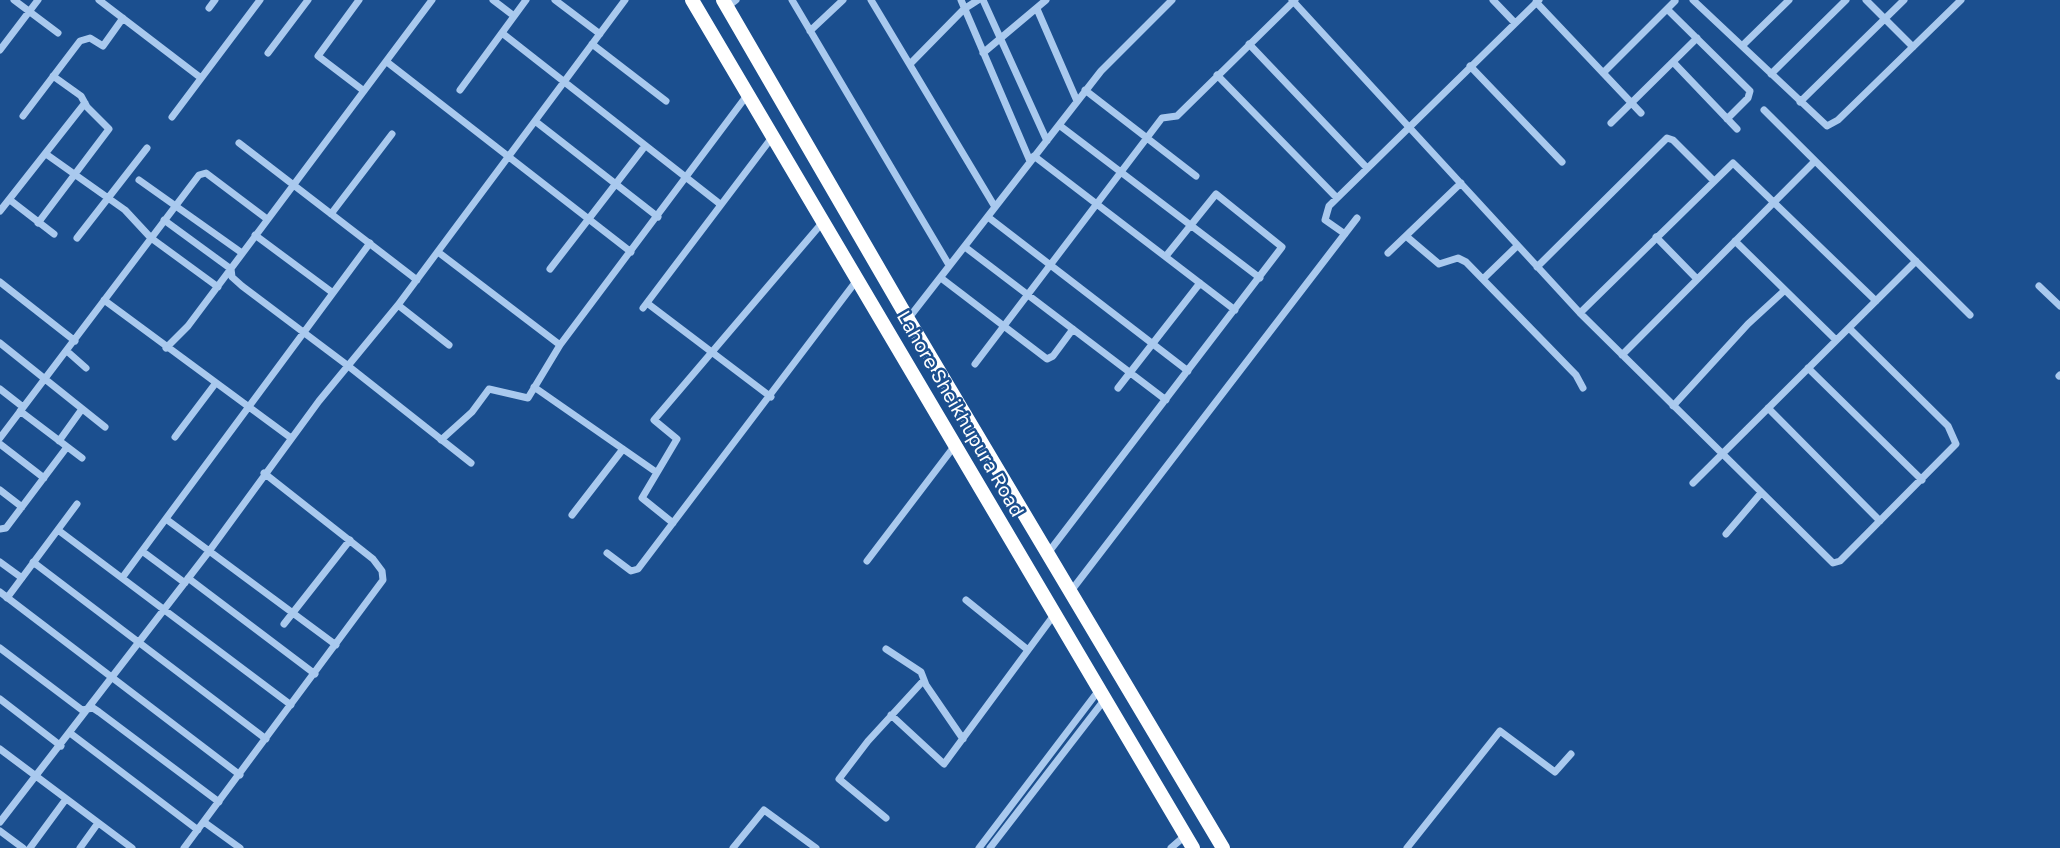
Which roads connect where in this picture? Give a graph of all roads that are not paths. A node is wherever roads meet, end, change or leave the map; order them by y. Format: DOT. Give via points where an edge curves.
graph roads {
  1 [pos="14,0"];
  2 [pos="38,0"];
  3 [pos="99,0"];
  4 [pos="215,0"];
  5 [pos="260,0"];
  6 [pos="308,0"];
  7 [pos="359,0"];
  8 [pos="432,0"];
  9 [pos="493,0"];
  10 [pos="526,0"];
  11 [pos="555,0"];
  12 [pos="625,0"];
  13 [pos="692,0"];
  14 [pos="792,0"];
  15 [pos="843,0"];
  16 [pos="871,0"];
  17 [pos="961,0"];
  18 [pos="980,0"];
  19 [pos="1046,0"];
  20 [pos="1157,0"];
  21 [pos="1171,0"];
  22 [pos="1493,0"];
  23 [pos="1693,0"];
  24 [pos="1789,0"];
  25 [pos="1846,0"];
  26 [pos="1866,0"];
  27 [pos="1904,0"];
  28 [pos="1961,0"];
  29 [pos="1293,1"];
  30 [pos="1537,1"];
  31 [pos="1675,1"];
  32 [pos="729,2"];
  33 [pos="209,8"];
  34 [pos="1164,8"];
  35 [pos="964,9"];
  36 [pos="1037,9"];
  37 [pos="1667,9"];
  38 [pos="30,12"];
  39 [pos="514,16"];
  40 [pos="123,18"];
  41 [pos="1885,19"];
  42 [pos="1515,23"];
  43 [pos="810,31"];
  44 [pos="58,33"];
  45 [pos="502,33"];
  46 [pos="600,34"];
  47 [pos="1697,38"];
  48 [pos="1001,40"];
  49 [pos="592,44"];
  50 [pos="1249,44"];
  51 [pos="1742,46"];
  52 [pos="1913,47"];
  53 [pos="0,50"];
  54 [pos="268,53"];
  55 [pos="983,53"];
  56 [pos="387,62"];
  57 [pos="1673,62"];
  58 [pos="910,64"];
  59 [pos="1470,66"];
  60 [pos="1603,73"];
  61 [pos="1771,74"];
  62 [pos="1217,75"];
  63 [pos="54,76"];
  64 [pos="201,78"];
  65 [pos="565,81"];
  66 [pos="460,90"];
  67 [pos="1086,90"];
  68 [pos="364,91"];
  69 [pos="748,93"];
  70 [pos="666,101"];
  71 [pos="1077,101"];
  72 [pos="1800,102"];
  73 [pos="85,103"];
  74 [pos="1632,103"];
  75 [pos="1765,110"];
  76 [pos="1641,113"];
  77 [pos="23,116"];
  78 [pos="173,117"];
  79 [pos="1727,119"];
  80 [pos="535,121"];
  81 [pos="1611,123"];
  82 [pos="1059,125"];
  83 [pos="1410,127"];
  84 [pos="1737,130"];
  85 [pos="391,134"];
  86 [pos="774,136"];
  87 [pos="1147,138"];
  88 [pos="1047,141"];
  89 [pos="239,144"];
  90 [pos="645,146"];
  91 [pos="147,148"];
  92 [pos="46,153"];
  93 [pos="508,158"];
  94 [pos="1032,158"];
  95 [pos="1815,161"];
  96 [pos="1562,163"];
  97 [pos="1367,168"];
  98 [pos="1122,173"];
  99 [pos="75,176"];
  100 [pos="686,176"];
  101 [pos="1196,176"];
  102 [pos="139,180"];
  103 [pos="1714,181"];
  104 [pos="1461,183"];
  105 [pos="293,184"];
  106 [pos="615,184"];
  107 [pos="108,198"];
  108 [pos="1337,198"];
  109 [pos="10,200"];
  110 [pos="1774,202"];
  111 [pos="720,204"];
  112 [pos="1098,204"];
  113 [pos="175,206"];
  114 [pos="995,207"];
  115 [pos="0,211"];
  116 [pos="331,214"];
  117 [pos="988,216"];
  118 [pos="658,217"];
  119 [pos="1357,218"];
  120 [pos="267,219"];
  121 [pos="588,219"];
  122 [pos="164,220"];
  123 [pos="824,221"];
  124 [pos="38,223"];
  125 [pos="1191,225"];
  126 [pos="54,234"];
  127 [pos="1345,234"];
  128 [pos="255,235"];
  129 [pos="1406,236"];
  130 [pos="1656,237"];
  131 [pos="151,238"];
  132 [pos="77,239"];
  133 [pos="1735,241"];
  134 [pos="370,243"];
  135 [pos="1517,246"];
  136 [pos="965,247"];
  137 [pos="438,252"];
  138 [pos="631,252"];
  139 [pos="242,253"];
  140 [pos="1388,253"];
  141 [pos="1166,256"];
  142 [pos="1916,261"];
  143 [pos="949,265"];
  144 [pos="1051,265"];
  145 [pos="1537,267"];
  146 [pos="230,269"];
  147 [pos="550,269"];
  148 [pos="940,278"];
  149 [pos="1259,278"];
  150 [pos="858,279"];
  151 [pos="1483,279"];
  152 [pos="1697,279"];
  153 [pos="417,280"];
  154 [pos="0,282"];
  155 [pos="1200,282"];
  156 [pos="2039,286"];
  157 [pos="218,287"];
  158 [pos="1785,290"];
  159 [pos="333,293"];
  160 [pos="1027,296"];
  161 [pos="104,300"];
  162 [pos="1876,301"];
  163 [pos="398,305"];
  164 [pos="2060,306"];
  165 [pos="1234,310"];
  166 [pos="1580,313"];
  167 [pos="1970,315"];
  168 [pos="908,319"];
  169 [pos="1004,327"];
  170 [pos="1849,328"];
  171 [pos="1073,329"];
  172 [pos="304,333"];
  173 [pos="75,341"];
  174 [pos="1836,341"];
  175 [pos="0,343"];
  176 [pos="1152,343"];
  177 [pos="449,345"];
  178 [pos="560,345"];
  179 [pos="166,348"];
  180 [pos="68,352"];
  181 [pos="711,355"];
  182 [pos="1622,355"];
  183 [pos="975,364"];
  184 [pos="347,365"];
  185 [pos="86,368"];
  186 [pos="1808,368"];
  187 [pos="1188,371"];
  188 [pos="1129,373"];
  189 [pos="47,379"];
  190 [pos="215,384"];
  191 [pos="534,387"];
  192 [pos="1118,388"];
  193 [pos="1583,388"];
  194 [pos="0,389"];
  195 [pos="771,397"];
  196 [pos="1166,400"];
  197 [pos="1672,406"];
  198 [pos="1768,408"];
  199 [pos="22,409"];
  200 [pos="82,409"];
  201 [pos="248,409"];
  202 [pos="105,427"];
  203 [pos="175,437"];
  204 [pos="0,438"];
  205 [pos="291,438"];
  206 [pos="440,440"];
  207 [pos="59,441"];
  208 [pos="0,444"];
  209 [pos="956,444"];
  210 [pos="67,447"];
  211 [pos="623,449"];
  212 [pos="1721,454"];
  213 [pos="82,458"];
  214 [pos="471,463"];
  215 [pos="656,472"];
  216 [pos="264,473"];
  217 [pos="44,478"];
  218 [pos="1922,480"];
  219 [pos="1693,483"];
  220 [pos="0,490"];
  221 [pos="1761,493"];
  222 [pos="77,504"];
  223 [pos="22,507"];
  224 [pos="572,515"];
  225 [pos="166,519"];
  226 [pos="1880,521"];
  227 [pos="673,523"];
  228 [pos="0,529"];
  229 [pos="58,530"];
  230 [pos="1726,534"];
  231 [pos="350,540"];
  232 [pos="210,550"];
  233 [pos="142,551"];
  234 [pos="607,553"];
  235 [pos="1048,553"];
  236 [pos="867,561"];
  237 [pos="0,562"];
  238 [pos="33,562"];
  239 [pos="22,578"];
  240 [pos="122,579"];
  241 [pos="186,581"];
  242 [pos="0,592"];
  243 [pos="1071,592"];
  244 [pos="7,597"];
  245 [pos="966,600"];
  246 [pos="164,610"];
  247 [pos="293,613"];
  248 [pos="1055,615"];
  249 [pos="284,624"];
  250 [pos="139,643"];
  251 [pos="336,645"];
  252 [pos="0,648"];
  253 [pos="886,649"];
  254 [pos="1028,650"];
  255 [pos="315,674"];
  256 [pos="112,678"];
  257 [pos="924,680"];
  258 [pos="1102,694"];
  259 [pos="0,699"];
  260 [pos="291,705"];
  261 [pos="88,710"];
  262 [pos="891,715"];
  263 [pos="70,733"];
  264 [pos="266,739"];
  265 [pos="963,739"];
  266 [pos="61,746"];
  267 [pos="1,752"];
  268 [pos="1571,754"];
  269 [pos="240,775"];
  270 [pos="36,776"];
  271 [pos="66,799"];
  272 [pos="219,802"];
  273 [pos="886,818"];
  274 [pos="0,822"];
  275 [pos="204,822"];
  276 [pos="98,823"];
  277 [pos="198,830"];
  278 [pos="0,831"];
  279 [pos="1189,842"];
  280 [pos="23,848"];
  281 [pos="30,848"];
  282 [pos="80,848"];
  283 [pos="131,848"];
  284 [pos="184,848"];
  285 [pos="240,848"];
  286 [pos="733,848"];
  287 [pos="816,848"];
  288 [pos="979,848"];
  289 [pos="990,848"];
  290 [pos="1171,848"];
  291 [pos="1223,848"];
  292 [pos="1407,848"];
  1 -- 38 [label="street"];
  2 -- 38 [label="street"];
  3 -- 40 [label="street"];
  4 -- 33 [label="street"];
  5 -- 64 [label="street"];
  6 -- 54 [label="street"];
  7 -- 68 [label="street" via="318,56"];
  8 -- 56 [label="street"];
  9 -- 39 [label="street"];
  10 -- 39 [label="street"];
  11 -- 46 [label="street"];
  12 -- 46 [label="street"];
  13 -- 69 [label="highway, Lahore Sheikhupura Road"];
  14 -- 43 [label="street"];
  15 -- 43 [label="street"];
  16 -- 58 [label="street"];
  17 -- 35 [label="street"];
  18 -- 35 [label="street"];
  18 -- 48 [label="street"];
  19 -- 36 [label="street"];
  20 -- 34 [label="street"];
  21 -- 34 [label="street"];
  22 -- 42 [label="street"];
  23 -- 51 [label="street"];
  24 -- 51 [label="street"];
  25 -- 61 [label="street"];
  26 -- 41 [label="street"];
  27 -- 41 [label="street"];
  28 -- 52 [label="street"];
  29 -- 50 [label="street"];
  29 -- 83 [label="street"];
  30 -- 42 [label="street"];
  30 -- 60 [label="street"];
  31 -- 37 [label="street"];
  32 -- 168 [label="highway, Lahore Sheikhupura Road"];
  34 -- 67 [label="street"];
  35 -- 55 [label="street"];
  35 -- 58 [label="street"];
  36 -- 48 [label="street"];
  36 -- 71 [label="street"];
  37 -- 47 [label="street"];
  37 -- 60 [label="street"];
  38 -- 44 [label="street"];
  38 -- 53 [label="street"];
  39 -- 45 [label="street"];
  40 -- 63 [label="street" via="103,46 90,38 80,41"];
  40 -- 64 [label="street"];
  41 -- 52 [label="street"];
  41 -- 72 [label="street"];
  42 -- 59 [label="street"];
  43 -- 143 [label="street"];
  45 -- 65 [label="street"];
  45 -- 66 [label="street"];
  46 -- 49 [label="street"];
  47 -- 57 [label="street"];
  47 -- 79 [label="street" via="1750,92"];
  48 -- 55 [label="street"];
  48 -- 88 [label="street"];
  49 -- 65 [label="street"];
  49 -- 70 [label="street"];
  50 -- 62 [label="street"];
  50 -- 97 [label="street"];
  51 -- 61 [label="street"];
  52 -- 72 [label="street" via="1832,125 1824,125"];
  55 -- 94 [label="street"];
  56 -- 68 [label="street"];
  56 -- 93 [label="street"];
  57 -- 74 [label="street"];
  57 -- 79 [label="street"];
  58 -- 114 [label="street"];
  59 -- 83 [label="street"];
  59 -- 96 [label="street"];
  60 -- 74 [label="street"];
  61 -- 72 [label="street"];
  62 -- 87 [label="street" via="1177,116 1162,118"];
  62 -- 108 [label="street"];
  63 -- 73 [label="street"];
  63 -- 77 [label="street"];
  64 -- 78 [label="street"];
  65 -- 80 [label="street"];
  65 -- 90 [label="street"];
  67 -- 71 [label="street"];
  67 -- 87 [label="street"];
  68 -- 105 [label="street"];
  69 -- 86 [label="highway, Lahore Sheikhupura Road"];
  69 -- 100 [label="street"];
  71 -- 82 [label="street"];
  73 -- 92 [label="street"];
  73 -- 99 [label="street" via="110,127"];
  74 -- 76 [label="street"];
  74 -- 81 [label="street"];
  75 -- 95 [label="street"];
  79 -- 84 [label="street"];
  80 -- 93 [label="street"];
  80 -- 106 [label="street"];
  82 -- 88 [label="street"];
  82 -- 98 [label="street"];
  83 -- 97 [label="street"];
  83 -- 104 [label="street"];
  85 -- 116 [label="street"];
  86 -- 111 [label="street"];
  86 -- 123 [label="highway, Lahore Sheikhupura Road"];
  87 -- 98 [label="street"];
  87 -- 101 [label="street"];
  88 -- 94 [label="street"];
  89 -- 105 [label="street"];
  90 -- 100 [label="street"];
  90 -- 106 [label="street"];
  91 -- 107 [label="street"];
  92 -- 99 [label="street"];
  92 -- 109 [label="street"];
  93 -- 121 [label="street"];
  93 -- 137 [label="street"];
  94 -- 112 [label="street"];
  94 -- 114 [label="street"];
  95 -- 110 [label="street"];
  95 -- 142 [label="street"];
  97 -- 108 [label="street"];
  98 -- 112 [label="street"];
  98 -- 125 [label="street"];
  99 -- 107 [label="street"];
  99 -- 124 [label="street"];
  100 -- 111 [label="street"];
  100 -- 118 [label="street"];
  102 -- 113 [label="street"];
  103 -- 110 [label="street" via="1735,163"];
  103 -- 130 [label="street"];
  103 -- 145 [label="street" via="1667,138"];
  104 -- 129 [label="street"];
  104 -- 135 [label="street"];
  105 -- 116 [label="street"];
  105 -- 120 [label="street"];
  106 -- 118 [label="street"];
  106 -- 121 [label="street"];
  107 -- 131 [label="street"];
  107 -- 132 [label="street"];
  108 -- 127 [label="street" via="1326,209 1325,219"];
  109 -- 115 [label="street"];
  109 -- 124 [label="street"];
  110 -- 133 [label="street"];
  110 -- 162 [label="street"];
  111 -- 181 [label="street" via="645,305"];
  112 -- 141 [label="street"];
  112 -- 144 [label="street"];
  113 -- 120 [label="street" via="205,172"];
  113 -- 122 [label="street"];
  113 -- 139 [label="street"];
  114 -- 117 [label="street"];
  116 -- 134 [label="street"];
  117 -- 136 [label="street"];
  117 -- 144 [label="street"];
  118 -- 138 [label="street"];
  119 -- 127 [label="street"];
  120 -- 128 [label="street"];
  121 -- 138 [label="street"];
  121 -- 147 [label="street"];
  122 -- 131 [label="street"];
  122 -- 146 [label="street"];
  123 -- 150 [label="highway, Lahore Sheikhupura Road"];
  123 -- 181 [label="street"];
  124 -- 126 [label="street"];
  125 -- 141 [label="street"];
  125 -- 149 [label="street"];
  125 -- 149 [label="street" via="1216,194 1251,219 1282,247"];
  127 -- 243 [label="street"];
  128 -- 139 [label="street"];
  128 -- 159 [label="street"];
  129 -- 140 [label="street"];
  129 -- 151 [label="street" via="1434,262 1445,264 1461,258"];
  130 -- 152 [label="street"];
  130 -- 166 [label="street"];
  131 -- 157 [label="street"];
  131 -- 161 [label="street"];
  133 -- 152 [label="street"];
  133 -- 158 [label="street"];
  134 -- 153 [label="street"];
  134 -- 159 [label="street"];
  135 -- 145 [label="street"];
  135 -- 151 [label="street"];
  136 -- 143 [label="street"];
  136 -- 160 [label="street"];
  137 -- 153 [label="street"];
  137 -- 178 [label="street"];
  138 -- 178 [label="street"];
  139 -- 146 [label="street"];
  141 -- 155 [label="street"];
  142 -- 162 [label="street"];
  142 -- 167 [label="street"];
  143 -- 148 [label="street"];
  144 -- 160 [label="street"];
  144 -- 176 [label="street"];
  145 -- 166 [label="street"];
  146 -- 157 [label="street"];
  146 -- 172 [label="street" via="242,286"];
  148 -- 168 [label="street"];
  148 -- 169 [label="street"];
  149 -- 165 [label="street"];
  150 -- 195 [label="street"];
  150 -- 209 [label="highway, Lahore Sheikhupura Road"];
  151 -- 193 [label="street" via="1576,375"];
  152 -- 182 [label="street"];
  153 -- 163 [label="street"];
  154 -- 173 [label="street"];
  155 -- 165 [label="street"];
  155 -- 176 [label="street"];
  156 -- 164 [label="street"];
  157 -- 179 [label="street"];
  158 -- 174 [label="street"];
  158 -- 197 [label="street"];
  159 -- 172 [label="street"];
  160 -- 169 [label="street"];
  160 -- 171 [label="street"];
  161 -- 173 [label="street"];
  161 -- 179 [label="street"];
  162 -- 170 [label="street"];
  163 -- 177 [label="street"];
  163 -- 184 [label="street"];
  165 -- 187 [label="street"];
  166 -- 182 [label="street"];
  168 -- 235 [label="highway, Lahore Sheikhupura Road"];
  169 -- 171 [label="street" via="1048,359"];
  169 -- 183 [label="street"];
  170 -- 174 [label="street"];
  170 -- 218 [label="street" via="1953,433 1956,446"];
  171 -- 188 [label="street"];
  172 -- 184 [label="street"];
  172 -- 201 [label="street"];
  173 -- 180 [label="street"];
  174 -- 186 [label="street"];
  175 -- 189 [label="street"];
  176 -- 187 [label="street"];
  176 -- 188 [label="street"];
  178 -- 191 [label="street"];
  179 -- 190 [label="street"];
  180 -- 185 [label="street"];
  180 -- 189 [label="street"];
  181 -- 195 [label="street"];
  181 -- 215 [label="street" via="654,419 677,439"];
  182 -- 197 [label="street"];
  184 -- 205 [label="street"];
  184 -- 206 [label="street"];
  186 -- 198 [label="street"];
  186 -- 218 [label="street"];
  187 -- 196 [label="street"];
  188 -- 192 [label="street"];
  188 -- 196 [label="street"];
  189 -- 199 [label="street"];
  189 -- 200 [label="street"];
  190 -- 201 [label="street"];
  190 -- 203 [label="street"];
  191 -- 206 [label="street" via="526,399 488,389 472,412"];
  191 -- 211 [label="street"];
  194 -- 199 [label="street"];
  195 -- 227 [label="street"];
  196 -- 235 [label="street"];
  197 -- 212 [label="street"];
  198 -- 212 [label="street"];
  198 -- 226 [label="street"];
  199 -- 204 [label="street"];
  199 -- 207 [label="street"];
  200 -- 202 [label="street"];
  200 -- 207 [label="street"];
  201 -- 205 [label="street"];
  201 -- 225 [label="street"];
  205 -- 216 [label="street"];
  206 -- 214 [label="street"];
  207 -- 210 [label="street"];
  208 -- 217 [label="street"];
  209 -- 236 [label="street"];
  209 -- 248 [label="highway, Lahore Sheikhupura Road"];
  210 -- 213 [label="street"];
  210 -- 217 [label="street"];
  211 -- 215 [label="street"];
  211 -- 224 [label="street"];
  212 -- 219 [label="street"];
  212 -- 221 [label="street"];
  215 -- 227 [label="street" via="642,498"];
  216 -- 231 [label="street"];
  216 -- 232 [label="street"];
  217 -- 223 [label="street"];
  218 -- 226 [label="street"];
  220 -- 223 [label="street"];
  221 -- 226 [label="street" via="1833,563"];
  221 -- 230 [label="street"];
  222 -- 229 [label="street"];
  223 -- 228 [label="street" via="6,528"];
  225 -- 232 [label="street"];
  225 -- 233 [label="street"];
  227 -- 234 [label="street" via="635,572"];
  229 -- 238 [label="street"];
  229 -- 240 [label="street"];
  231 -- 247 [label="street"];
  231 -- 251 [label="street" via="373,559 383,576 379,589"];
  232 -- 241 [label="street"];
  232 -- 247 [label="street"];
  233 -- 240 [label="street"];
  233 -- 241 [label="street"];
  235 -- 243 [label="highway, Lahore Sheikhupura Road"];
  237 -- 239 [label="street"];
  238 -- 239 [label="street"];
  238 -- 250 [label="street"];
  239 -- 244 [label="street"];
  240 -- 246 [label="street"];
  241 -- 246 [label="street"];
  241 -- 255 [label="street"];
  242 -- 244 [label="street"];
  243 -- 291 [label="highway, Lahore Sheikhupura Road"];
  244 -- 256 [label="street"];
  245 -- 254 [label="street"];
  246 -- 250 [label="street"];
  246 -- 260 [label="street"];
  247 -- 249 [label="street"];
  247 -- 251 [label="street"];
  248 -- 254 [label="street"];
  248 -- 258 [label="highway, Lahore Sheikhupura Road"];
  250 -- 256 [label="street"];
  250 -- 264 [label="street"];
  251 -- 255 [label="street"];
  252 -- 261 [label="street"];
  253 -- 257 [label="street" via="920,671"];
  254 -- 265 [label="street"];
  255 -- 260 [label="street"];
  256 -- 261 [label="street"];
  256 -- 269 [label="street"];
  257 -- 262 [label="street"];
  257 -- 265 [label="street"];
  258 -- 279 [label="highway, Lahore Sheikhupura Road"];
  258 -- 288 [label="street"];
  258 -- 289 [label="street"];
  259 -- 266 [label="street"];
  260 -- 264 [label="street"];
  261 -- 263 [label="street"];
  261 -- 272 [label="street" via="97,710"];
  262 -- 265 [label="street" via="943,764"];
  262 -- 273 [label="street" via="839,780"];
  263 -- 266 [label="street"];
  263 -- 277 [label="street"];
  264 -- 269 [label="street"];
  266 -- 270 [label="street"];
  267 -- 270 [label="street"];
  268 -- 292 [label="street" via="1555,772 1500,731"];
  269 -- 272 [label="street"];
  270 -- 271 [label="street"];
  270 -- 274 [label="street"];
  271 -- 276 [label="street"];
  271 -- 281 [label="street"];
  272 -- 275 [label="street"];
  275 -- 277 [label="street"];
  275 -- 285 [label="street"];
  276 -- 282 [label="street"];
  276 -- 283 [label="street"];
  277 -- 284 [label="street"];
  278 -- 280 [label="street"];
  279 -- 290 [label="street"];
  286 -- 287 [label="street" via="765,810"];
}
